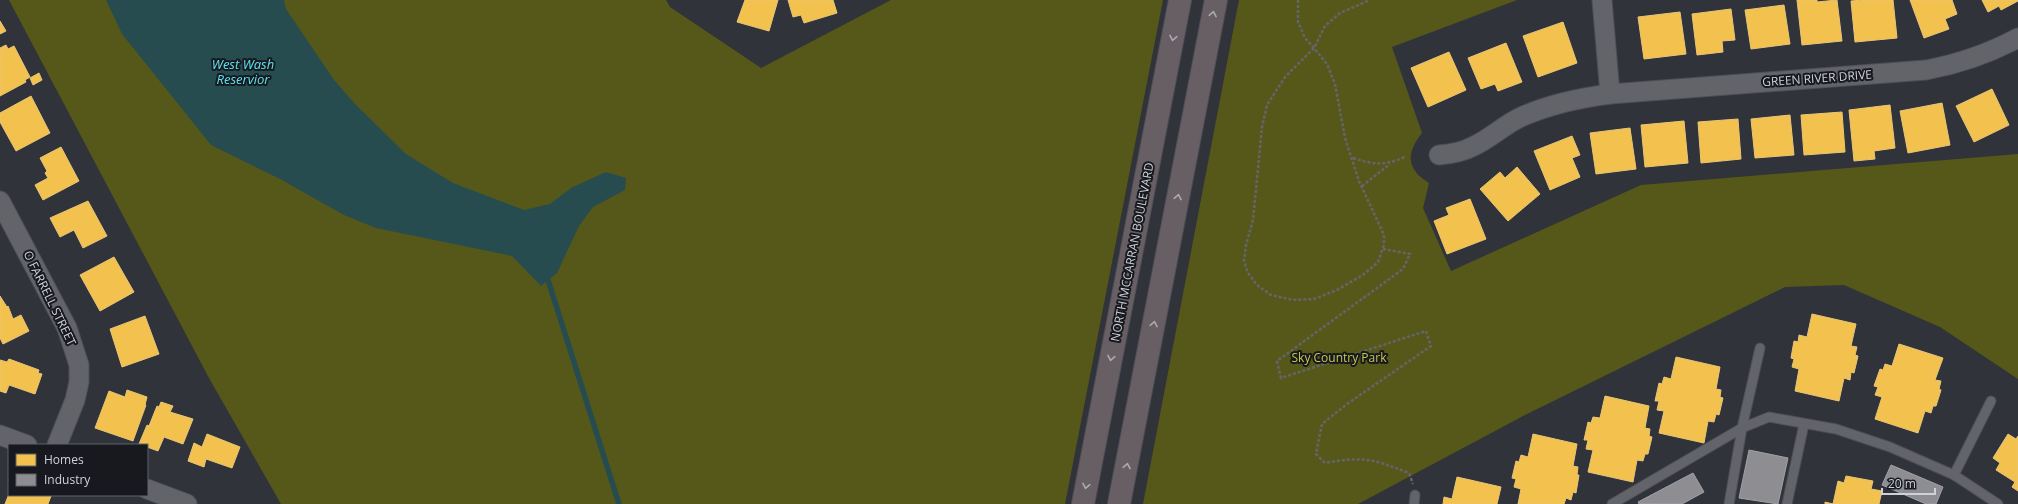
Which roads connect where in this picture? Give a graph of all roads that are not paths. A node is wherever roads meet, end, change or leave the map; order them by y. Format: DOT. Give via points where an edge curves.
graph roads {
  1 [pos="1180,0"];
  2 [pos="1216,0"];
  3 [pos="1602,0"];
  4 [pos="2018,38"];
  5 [pos="1610,94"];
  6 [pos="1439,155"];
  7 [pos="0,201"];
  8 [pos="1760,348"];
  9 [pos="1991,401"];
  10 [pos="1804,424"];
  11 [pos="1742,428"];
  12 [pos="0,435"];
  13 [pos="24,444"];
  14 [pos="57,444"];
  15 [pos="1954,475"];
  16 [pos="148,489"];
  17 [pos="186,504"];
  18 [pos="1082,504"];
  19 [pos="1119,504"];
  20 [pos="1612,504"];
  21 [pos="1729,504"];
  22 [pos="1787,504"];
  23 [pos="1998,504"];
  1 -- 18 [label="main road, NORTH MCCARRAN BOULEVARD, one-way"];
  19 -- 2 [label="main road, one-way"];
  3 -- 5 [label="street"];
  4 -- 5 [label="street, GREEN RIVER DRIVE" via="1986,54 1926,70"];
  5 -- 6 [label="street, GREEN RIVER DRIVE" via="1579,98 1550,106 1520,118 1475,146 1457,153"];
  7 -- 14 [label="street, O FARRELL STREET" via="67,328 79,364 80,382"];
  8 -- 11 [label="lane"];
  9 -- 15 [label="lane"];
  10 -- 11 [label="lane" via="1769,418"];
  10 -- 15 [label="lane" via="1836,429 1890,447"];
  10 -- 22 [label="lane"];
  11 -- 20 [label="lane"];
  11 -- 21 [label="lane"];
  12 -- 13 [label="street"];
  15 -- 23 [label="lane"];
  16 -- 17 [label="street"];
}
